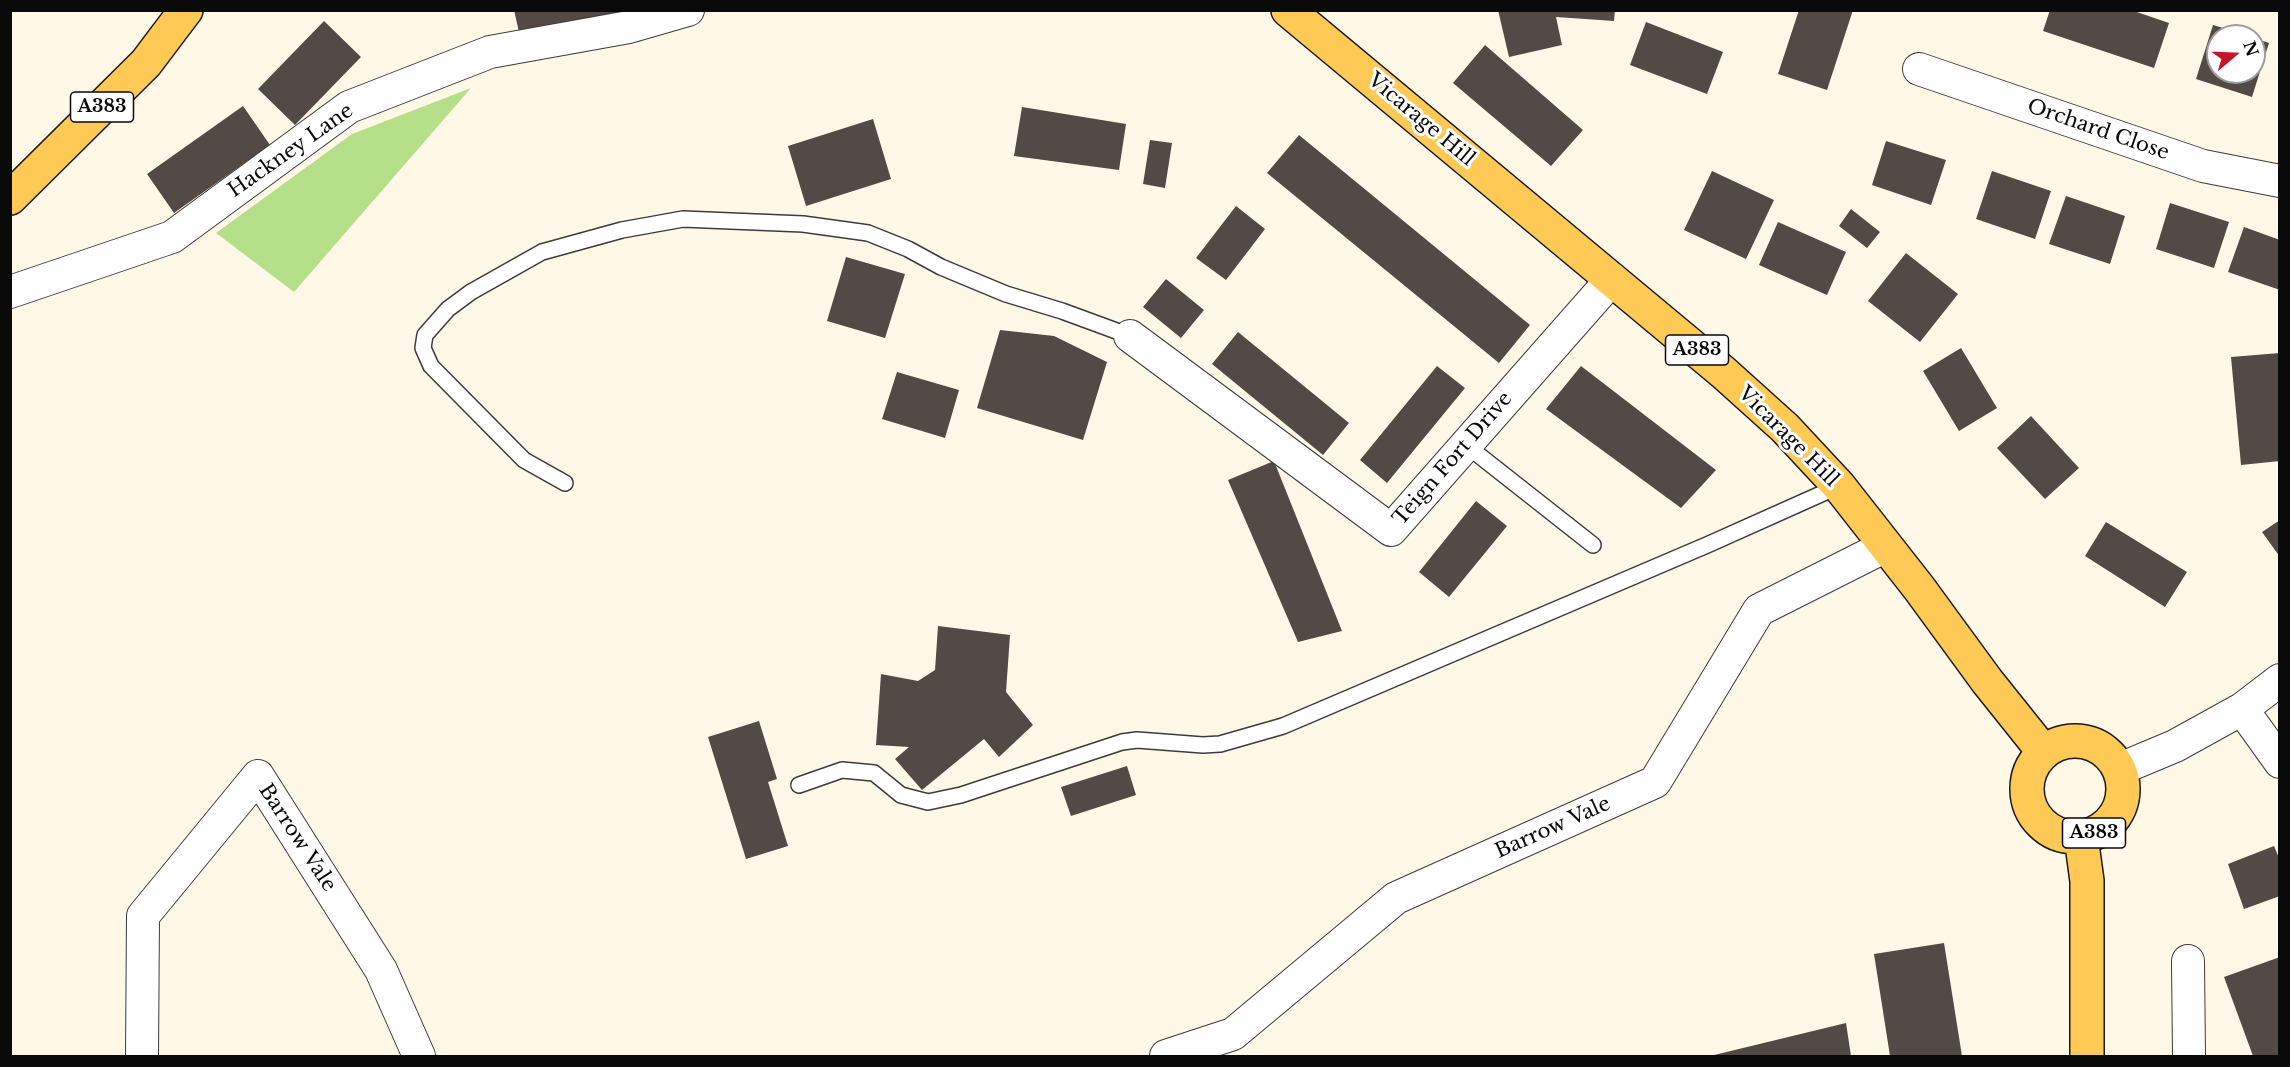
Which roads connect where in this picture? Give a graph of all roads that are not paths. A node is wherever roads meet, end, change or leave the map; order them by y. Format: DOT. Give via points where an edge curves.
graph roads {
  1 [pos="186,10"];
  2 [pos="688,10"];
  3 [pos="1288,10"];
  4 [pos="1919,69"];
  5 [pos="2280,181"];
  6 [pos="10,198"];
  7 [pos="1612,279"];
  8 [pos="10,292"];
  9 [pos="1130,336"];
  10 [pos="1466,445"];
  11 [pos="565,483"];
  12 [pos="1839,486"];
  13 [pos="1593,545"];
  14 [pos="1886,546"];
  15 [pos="2280,680"];
  16 [pos="2242,709"];
  17 [pos="2043,751"];
  18 [pos="2280,762"];
  19 [pos="2120,769"];
  20 [pos="799,785"];
  21 [pos="2081,837"];
  22 [pos="2188,961"];
  23 [pos="142,1056"];
  24 [pos="419,1056"];
  25 [pos="1166,1056"];
  26 [pos="2087,1056"];
  27 [pos="2189,1056"];
  1 -- 6 [label="main road, A383" via="146,63"];
  2 -- 8 [label="street, Hackney Lane" via="629,27 490,52 349,107 172,237"];
  3 -- 7 [label="main road, Vicarage Hill / A383"];
  4 -- 5 [label="street, Orchard Close" via="2203,166"];
  7 -- 10 [label="street, Teign Fort Drive"];
  7 -- 12 [label="main road, Vicarage Hill / A383" via="1785,428"];
  9 -- 10 [label="street, Teign Fort Drive" via="1391,530"];
  9 -- 11 [label="lane" via="1006,294 868,233 803,224 683,219 622,230 542,252 471,292 448,309 425,335 423,348 431,366 524,460"];
  10 -- 13 [label="lane"];
  12 -- 14 [label="main road, Vicarage Hill / A383"];
  12 -- 20 [label="lane" via="1283,726 1220,744 1122,742 961,795 928,802 901,795 874,773 842,770"];
  14 -- 17 [label="main road, Vicarage Hill / A383"];
  14 -- 25 [label="street, Barrow Vale" via="1759,610 1655,782 1396,898 1233,1034"];
  15 -- 16 [label="street"];
  16 -- 18 [label="street"];
  16 -- 19 [label="street" via="2175,746"];
  17 -- 19 [label="main road" via="2056,743 2086,741 2106,751"];
  17 -- 21 [label="main road, A383" via="2027,778 2030,808 2051,831"];
  19 -- 21 [label="main road, A383" via="2124,783 2118,813 2096,833"];
  21 -- 26 [label="main road, A383" via="2087,881"];
  22 -- 27 [label="street"];
  23 -- 24 [label="street, Barrow Vale" via="142,916 258,776 381,970"];
}
